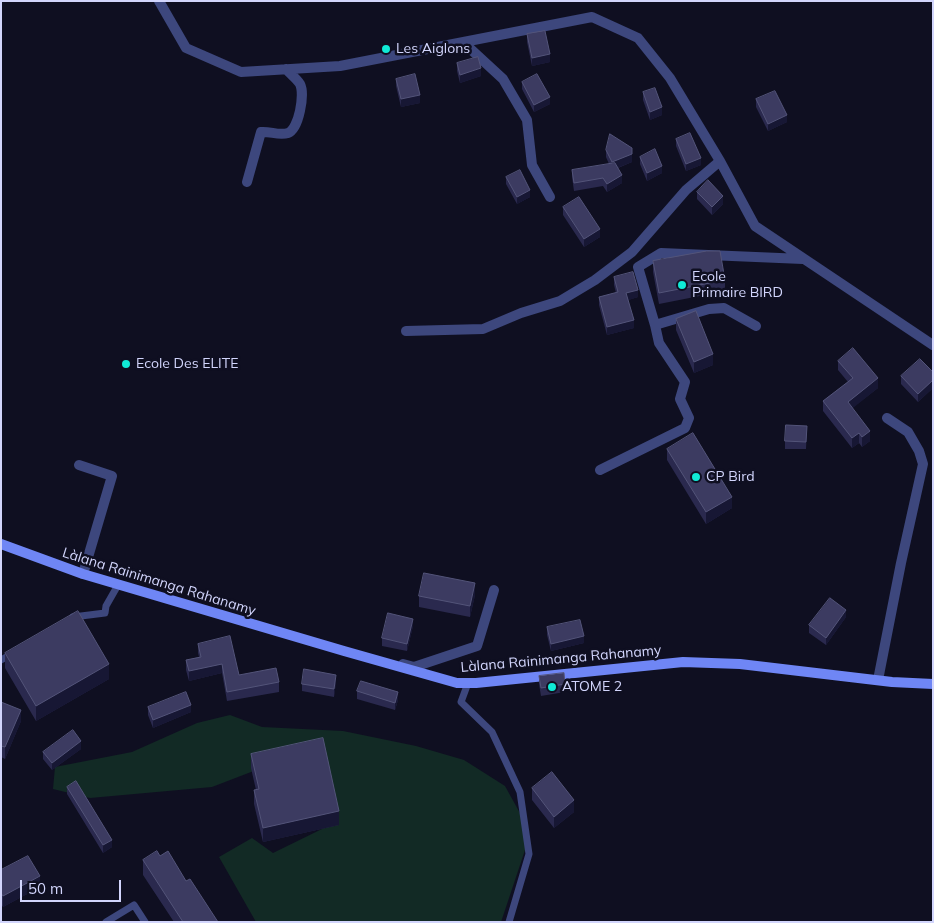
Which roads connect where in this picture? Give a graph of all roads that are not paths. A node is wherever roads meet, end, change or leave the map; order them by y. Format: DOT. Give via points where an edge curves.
graph roads {
  1 [pos="159,1"];
  2 [pos="464,43"];
  3 [pos="286,69"];
  4 [pos="720,161"];
  5 [pos="247,182"];
  6 [pos="550,197"];
  7 [pos="804,259"];
  8 [pos="655,325"];
  9 [pos="756,326"];
  10 [pos="406,331"];
  11 [pos="933,345"];
  12 [pos="887,418"];
  13 [pos="79,465"];
  14 [pos="600,470"];
  15 [pos="1,544"];
  16 [pos="84,574"];
  17 [pos="118,585"];
  18 [pos="494,590"];
  19 [pos="67,621"];
  20 [pos="18,650"];
  21 [pos="344,652"];
  22 [pos="1,660"];
  23 [pos="878,680"];
  24 [pos="468,683"];
  25 [pos="933,684"];
  26 [pos="106,922"];
  27 [pos="145,922"];
  28 [pos="509,922"];
  1 -- 3 [label="street" via="186,48 241,72"];
  2 -- 3 [label="street" via="340,66"];
  2 -- 4 [label="street" via="592,17 638,38 670,78"];
  2 -- 6 [label="street" via="503,79 527,120 532,165"];
  3 -- 5 [label="street" via="300,83 300,114 290,133 261,132"];
  4 -- 7 [label="street" via="755,226"];
  4 -- 10 [label="street" via="686,190 632,252 560,301 482,329"];
  7 -- 8 [label="street" via="661,253 638,267"];
  7 -- 11 [label="street"];
  8 -- 9 [label="street" via="709,309 724,308"];
  8 -- 14 [label="street" via="659,343 685,382 680,399 689,418 685,428"];
  12 -- 23 [label="street" via="908,432 923,464"];
  13 -- 16 [label="street" via="112,476"];
  15 -- 16 [label="main road, Làlana Rainimanga Rahanamy"];
  16 -- 17 [label="main road, Làlana Rainimanga Rahanamy"];
  17 -- 19 [label="lane" via="105,613 75,616"];
  17 -- 21 [label="main road, Làlana Rainimanga Rahanamy"];
  18 -- 21 [label="street" via="477,646 414,667"];
  20 -- 22 [label="lane"];
  21 -- 24 [label="main road, Làlana Rainimanga Rahanamy" via="457,683"];
  23 -- 24 [label="main road, Làlana Rainimanga Rahanamy" via="740,664 683,662"];
  23 -- 25 [label="main road, Làlana Rainimanga Rahanamy"];
  24 -- 28 [label="lane" via="461,702 492,732 520,792 529,854"];
  26 -- 27 [label="lane" via="134,905"];
}
